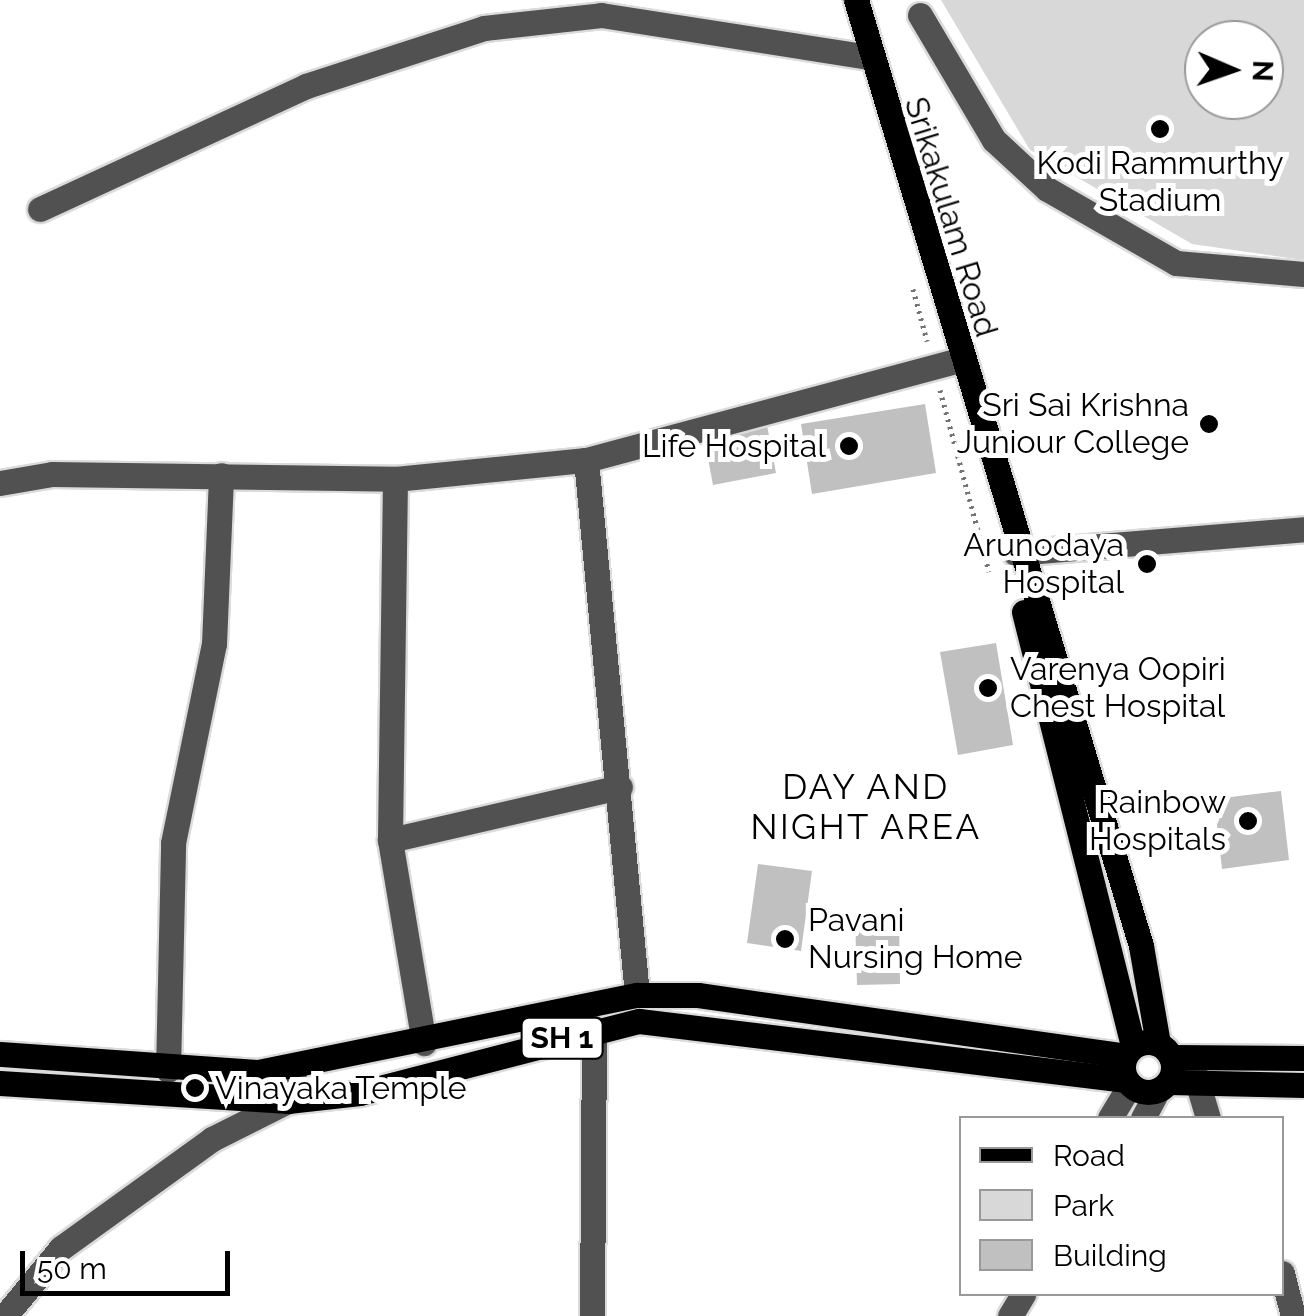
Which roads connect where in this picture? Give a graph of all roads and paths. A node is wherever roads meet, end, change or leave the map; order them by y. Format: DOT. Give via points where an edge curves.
graph roads {
  1 [pos="856,0"];
  2 [pos="920,15"];
  3 [pos="870,58"];
  4 [pos="40,209"];
  5 [pos="1304,274"];
  6 [pos="960,360"];
  7 [pos="586,460"];
  8 [pos="221,476"];
  9 [pos="395,479"];
  10 [pos="0,483"];
  11 [pos="1304,529"];
  12 [pos="1018,560"];
  13 [pos="620,788"];
  14 [pos="390,840"];
  15 [pos="637,995"];
  16 [pos="594,1028"];
  17 [pos="424,1043"];
  18 [pos="0,1054"];
  19 [pos="1304,1058"];
  20 [pos="296,1066"];
  21 [pos="1155,1068"];
  22 [pos="168,1070"];
  23 [pos="0,1083"];
  24 [pos="1304,1085"];
  25 [pos="288,1101"];
  26 [pos="1112,1116"];
  27 [pos="1143,1116"];
  28 [pos="1206,1116"];
  29 [pos="1284,1281"];
  30 [pos="5,1316"];
  31 [pos="592,1316"];
  32 [pos="1293,1316"];
  1 -- 3 [label="main road, Srikakulam Road"];
  2 -- 5 [label="street" via="994,140 1047,190 1176,262"];
  3 -- 4 [label="street" via="600,15 484,28 306,86"];
  3 -- 6 [label="main road, Srikakulam Road"];
  6 -- 7 [label="street"];
  6 -- 12 [label="main road, Srikakulam Road"];
  7 -- 9 [label="street"];
  7 -- 13 [label="street"];
  8 -- 9 [label="street"];
  8 -- 10 [label="street" via="52,474"];
  8 -- 22 [label="street" via="214,644 174,843"];
  9 -- 14 [label="street"];
  11 -- 12 [label="street"];
  12 -- 21 [label="main road, Srikakulam Road" via="1141,946"];
  13 -- 14 [label="street"];
  13 -- 15 [label="street"];
  14 -- 17 [label="street"];
  15 -- 17 [label="main road, SH 1"];
  15 -- 21 [label="main road, SH 1" via="698,995"];
  16 -- 21 [label="main road, SH 1" via="713,1024"];
  16 -- 25 [label="main road, SH 1" via="430,1077"];
  16 -- 31 [label="street"];
  17 -- 20 [label="main road, SH 1"];
  18 -- 22 [label="main road, SH 1"];
  19 -- 21 [label="main road, SH 1"];
  20 -- 22 [label="main road, SH 1"];
  20 -- 25 [label="street"];
  21 -- 24 [label="main road, SH 1"];
  21 -- 26 [label="street"];
  21 -- 27 [label="street"];
  21 -- 28 [label="street"];
  23 -- 25 [label="main road, SH 1"];
  25 -- 30 [label="street" via="212,1138 60,1248"];
  29 -- 32 [label="street"];
}
